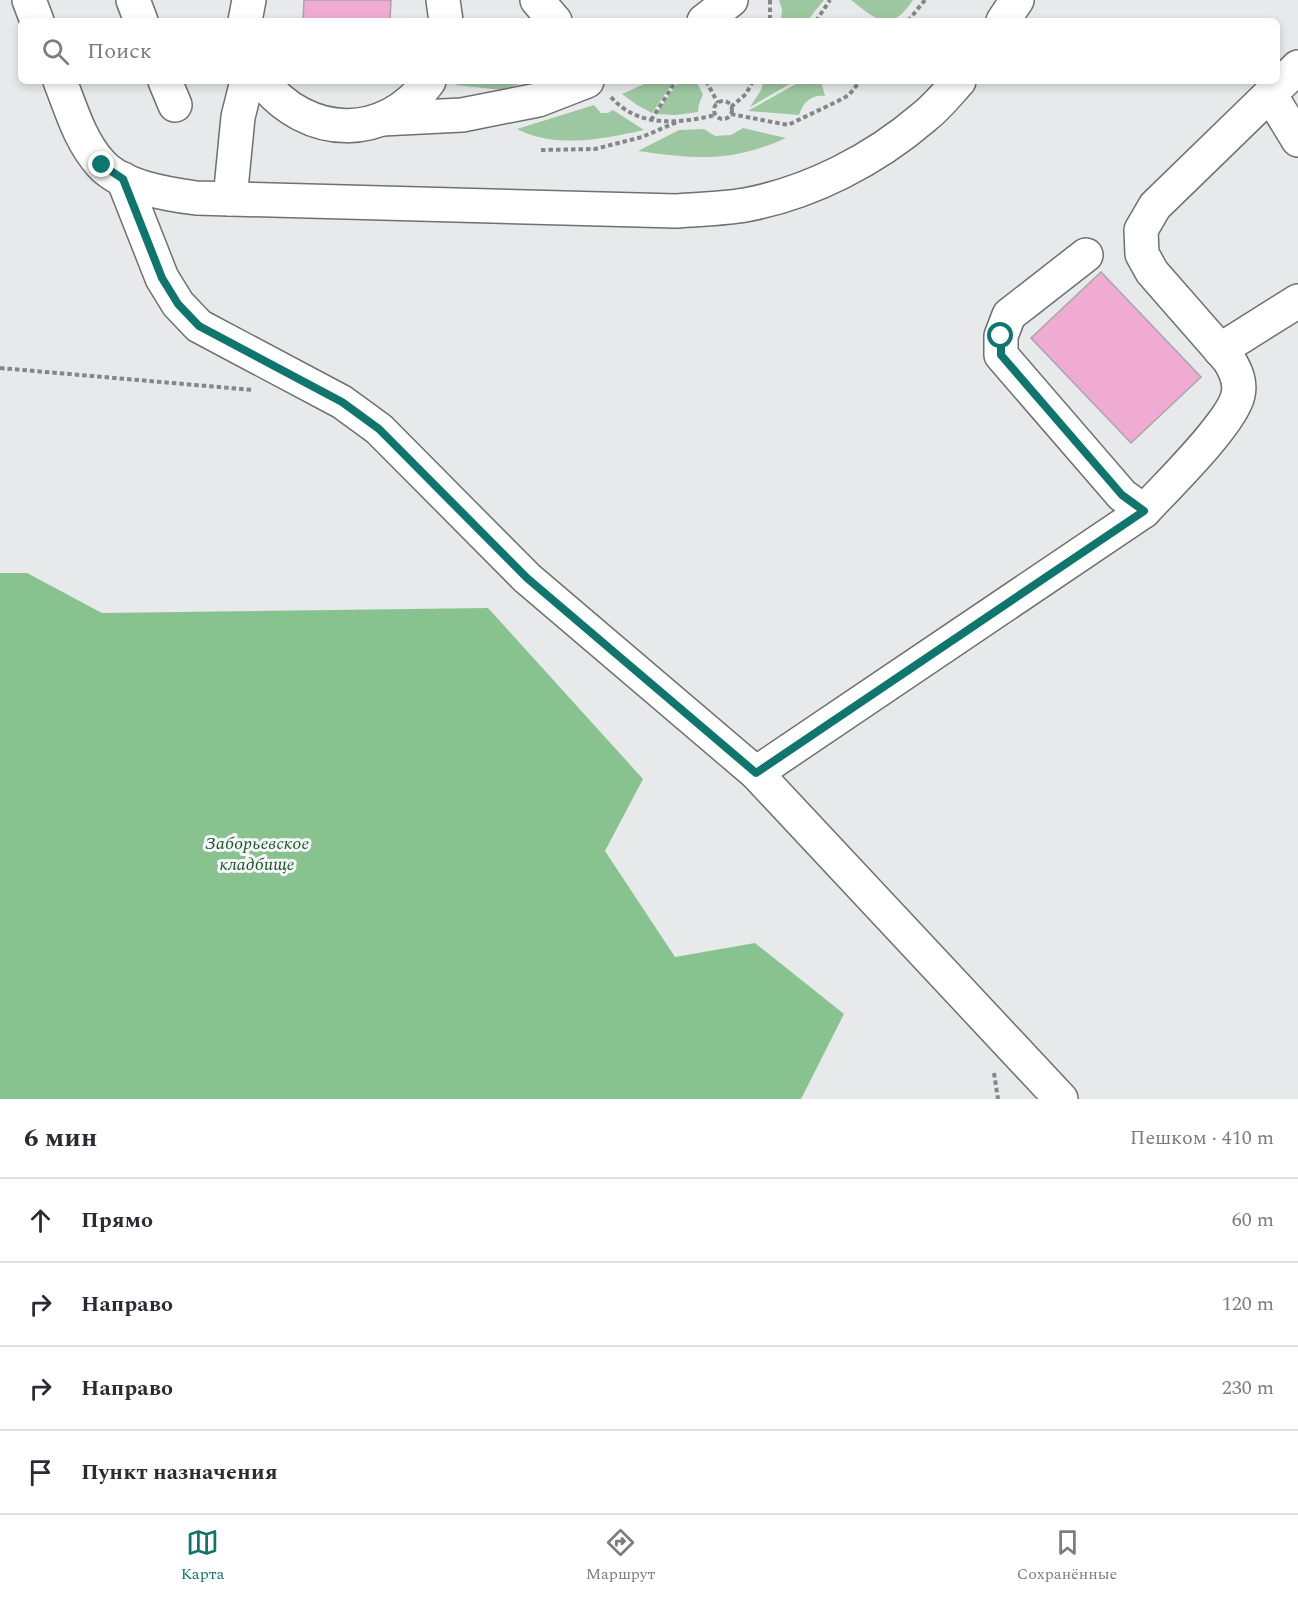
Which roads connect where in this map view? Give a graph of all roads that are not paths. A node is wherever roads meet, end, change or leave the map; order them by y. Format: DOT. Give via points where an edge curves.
graph roads {
  1 [pos="29,0"];
  2 [pos="133,0"];
  3 [pos="249,0"];
  4 [pos="443,0"];
  5 [pos="537,0"];
  6 [pos="720,0"];
  7 [pos="731,0"];
  8 [pos="1017,0"];
  9 [pos="36,18"];
  10 [pos="140,18"];
  11 [pos="246,18"];
  12 [pos="446,18"];
  13 [pos="552,18"];
  14 [pos="705,18"];
  15 [pos="707,18"];
  16 [pos="1004,18"];
  17 [pos="1298,67"];
  18 [pos="61,84"];
  19 [pos="246,84"];
  20 [pos="264,84"];
  21 [pos="427,84"];
  22 [pos="956,84"];
  23 [pos="596,85"];
  24 [pos="1270,94"];
  25 [pos="382,119"];
  26 [pos="1298,140"];
  27 [pos="123,179"];
  28 [pos="230,199"];
  29 [pos="1086,255"];
  30 [pos="1298,301"];
  31 [pos="1220,350"];
  32 [pos="1144,511"];
  33 [pos="756,773"];
  34 [pos="1061,1099"];
  1 -- 9 [label="street"];
  2 -- 10 [label="street"];
  3 -- 11 [label="street"];
  4 -- 12 [label="street"];
  5 -- 13 [label="street"];
  6 -- 14 [label="street"];
  7 -- 15 [label="street"];
  8 -- 16 [label="street"];
  17 -- 24 [label="street"];
  18 -- 27 [label="street" via="84,140 102,165"];
  19 -- 28 [label="street" via="238,117"];
  20 -- 25 [label="street" via="288,108 324,123 343,126"];
  21 -- 25 [label="street" via="415,98"];
  22 -- 28 [label="street" via="926,116 851,166 797,191 744,205 676,211"];
  23 -- 25 [label="street" via="462,115"];
  24 -- 26 [label="street"];
  24 -- 31 [label="street" via="1155,206 1141,230 1142,254 1152,272"];
  27 -- 28 [label="street" via="157,192"];
  27 -- 33 [label="street" via="162,278 178,304 199,326 342,402 379,429 527,578"];
  29 -- 32 [label="street" via="1009,315 1001,336 1001,355 1122,495"];
  30 -- 31 [label="street"];
  31 -- 32 [label="street" via="1238,375 1238,396 1227,419"];
  32 -- 33 [label="street"];
  33 -- 34 [label="street"];
}
